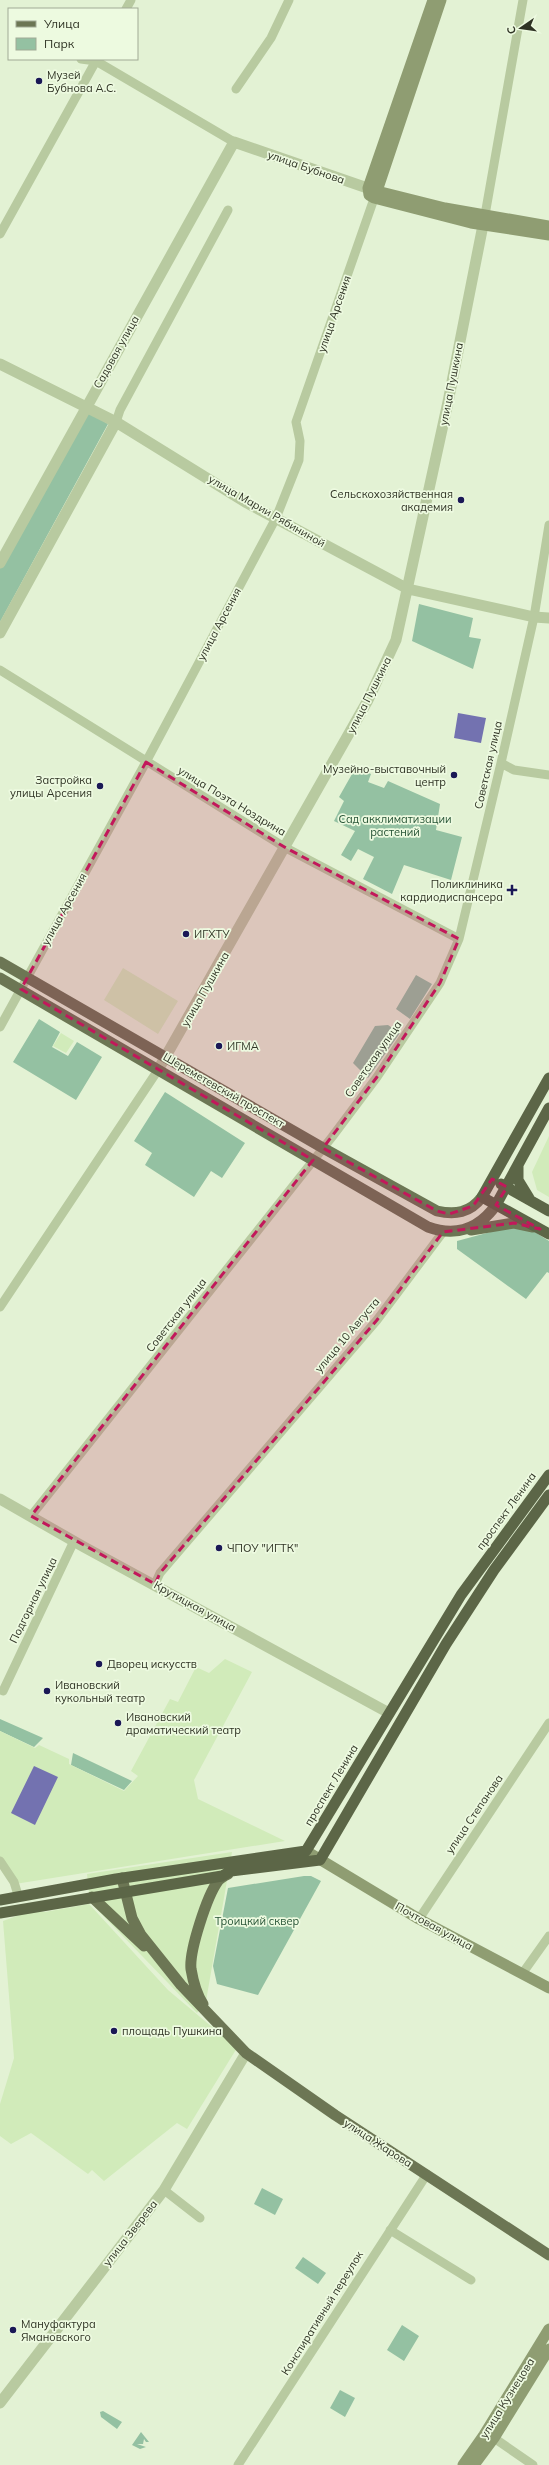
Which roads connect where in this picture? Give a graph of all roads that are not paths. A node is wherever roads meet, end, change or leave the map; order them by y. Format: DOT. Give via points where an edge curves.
graph roads {
  1 [pos="289,0"];
  2 [pos="433,0"];
  3 [pos="442,0"];
  4 [pos="523,0"];
  5 [pos="81,60"];
  6 [pos="96,60"];
  7 [pos="236,89"];
  8 [pos="234,142"];
  9 [pos="373,192"];
  10 [pos="228,210"];
  11 [pos="484,220"];
  12 [pos="549,226"];
  13 [pos="0,234"];
  14 [pos="549,235"];
  15 [pos="0,364"];
  16 [pos="86,406"];
  17 [pos="116,422"];
  18 [pos="276,518"];
  19 [pos="549,525"];
  20 [pos="0,563"];
  21 [pos="408,589"];
  22 [pos="534,617"];
  23 [pos="549,618"];
  24 [pos="0,633"];
  25 [pos="0,670"];
  26 [pos="146,762"];
  27 [pos="501,763"];
  28 [pos="549,775"];
  29 [pos="286,848"];
  30 [pos="459,938"];
  31 [pos="0,962"];
  32 [pos="27,976"];
  33 [pos="0,978"];
  34 [pos="20,989"];
  35 [pos="0,1027"];
  36 [pos="166,1057"];
  37 [pos="158,1070"];
  38 [pos="549,1078"];
  39 [pos="549,1108"];
  40 [pos="323,1148"];
  41 [pos="312,1160"];
  42 [pos="518,1166"];
  43 [pos="492,1179"];
  44 [pos="507,1187"];
  45 [pos="482,1197"];
  46 [pos="530,1200"];
  47 [pos="496,1205"];
  48 [pos="549,1211"];
  49 [pos="460,1231"];
  50 [pos="443,1232"];
  51 [pos="544,1232"];
  52 [pos="0,1307"];
  53 [pos="549,1475"];
  54 [pos="549,1495"];
  55 [pos="0,1499"];
  56 [pos="31,1516"];
  57 [pos="74,1541"];
  58 [pos="155,1584"];
  59 [pos="1,1692"];
  60 [pos="390,1713"];
  61 [pos="549,1723"];
  62 [pos="306,1851"];
  63 [pos="320,1860"];
  64 [pos="0,1861"];
  65 [pos="231,1872"];
  66 [pos="122,1878"];
  67 [pos="124,1892"];
  68 [pos="92,1897"];
  69 [pos="8,1898"];
  70 [pos="4,1912"];
  71 [pos="419,1918"];
  72 [pos="549,1936"];
  73 [pos="160,1961"];
  74 [pos="522,1974"];
  75 [pos="549,1988"];
  76 [pos="215,2021"];
  77 [pos="246,2053"];
  78 [pos="427,2174"];
  79 [pos="164,2190"];
  80 [pos="200,2218"];
  81 [pos="390,2230"];
  82 [pos="549,2255"];
  83 [pos="471,2280"];
  84 [pos="549,2329"];
  85 [pos="547,2347"];
  86 [pos="0,2403"];
  87 [pos="494,2438"];
  88 [pos="238,2465"];
  89 [pos="463,2465"];
  90 [pos="474,2465"];
  91 [pos="533,2465"];
  1 -- 7 [label="street" via="271,38"];
  2 -- 9 [label="main road, улица Арсения"];
  3 -- 9 [label="main road, улица Арсения"];
  4 -- 11 [label="street, улица Пушкина"];
  5 -- 6 [label="street, улица Бубнова"];
  6 -- 8 [label="street, улица Бубнова"];
  6 -- 13 [label="street"];
  8 -- 9 [label="street, улица Бубнова"];
  8 -- 16 [label="street, Садовая улица"];
  9 -- 11 [label="main road, улица Бубнова"];
  9 -- 18 [label="street, улица Арсения" via="296,422 300,441 299,460"];
  10 -- 17 [label="street"];
  11 -- 12 [label="main road, улица Бубнова"];
  11 -- 14 [label="main road, улица Бубнова"];
  11 -- 21 [label="street, улица Пушкина"];
  15 -- 16 [label="street, улица Марии Рябининой"];
  16 -- 17 [label="street, улица Марии Рябининой"];
  16 -- 20 [label="street, Садовая улица"];
  17 -- 18 [label="street, улица Марии Рябининой"];
  17 -- 24 [label="street"];
  18 -- 21 [label="street, улица Марии Рябининой"];
  18 -- 26 [label="street, улица Арсения"];
  19 -- 22 [label="street, Советская улица"];
  21 -- 22 [label="street, улица Марии Рябининой"];
  21 -- 29 [label="street, улица Пушкина" via="396,640 368,700"];
  22 -- 23 [label="street, улица Марии Рябининой"];
  22 -- 27 [label="street, Советская улица"];
  25 -- 26 [label="street, улица Поэта Ноздрина"];
  26 -- 29 [label="street, улица Поэта Ноздрина"];
  26 -- 32 [label="street, улица Арсения"];
  27 -- 28 [label="street" via="514,770"];
  27 -- 30 [label="street, Советская улица"];
  29 -- 30 [label="street, улица Поэта Ноздрина"];
  29 -- 36 [label="street, улица Пушкина"];
  30 -- 40 [label="street, Советская улица" via="440,982 377,1078"];
  31 -- 32 [label="main road, Шереметевский проспект"];
  32 -- 34 [label="street, улица Арсения"];
  32 -- 36 [label="main road, Шереметевский проспект"];
  33 -- 34 [label="main road, Шереметевский проспект"];
  34 -- 35 [label="street, улица Арсения"];
  34 -- 37 [label="main road, Шереметевский проспект"];
  36 -- 37 [label="street, улица Пушкина"];
  36 -- 40 [label="main road, Шереметевский проспект"];
  37 -- 41 [label="main road, Шереметевский проспект"];
  37 -- 52 [label="street, улица Пушкина"];
  38 -- 43 [label="highway"];
  39 -- 42 [label="highway"];
  40 -- 41 [label="street, Советская улица"];
  40 -- 45 [label="main road, Шереметевский проспект" via="437,1211 449,1214 468,1210"];
  41 -- 50 [label="main road, Шереметевский проспект" via="428,1227"];
  41 -- 56 [label="street, Советская улица"];
  42 -- 44 [label="highway"];
  42 -- 46 [label="highway" via="518,1180"];
  43 -- 44 [label="highway"];
  43 -- 45 [label="highway"];
  44 -- 46 [label="highway"];
  44 -- 47 [label="highway"];
  45 -- 47 [label="highway"];
  46 -- 48 [label="highway"];
  47 -- 49 [label="main road" via="481,1222"];
  47 -- 51 [label="highway"];
  49 -- 50 [label="main road"];
  49 -- 51 [label="main road" via="514,1223"];
  50 -- 58 [label="street, улица 10 Августа" via="377,1320 160,1573"];
  53 -- 60 [label="highway, проспект Ленина" via="461,1595"];
  54 -- 63 [label="highway" via="494,1570 446,1644"];
  55 -- 56 [label="street, Крутицкая улица"];
  56 -- 57 [label="street, Крутицкая улица"];
  57 -- 58 [label="street, Крутицкая улица"];
  57 -- 59 [label="street, Подгорная улица"];
  58 -- 60 [label="street, Крутицкая улица"];
  60 -- 62 [label="highway, проспект Ленина"];
  61 -- 71 [label="street, улица Степанова"];
  62 -- 63 [label="main road, Почтовая улица"];
  62 -- 66 [label="highway"];
  63 -- 65 [label="highway"];
  63 -- 71 [label="main road, Почтовая улица"];
  64 -- 69 [label="street" via="14,1882"];
  65 -- 67 [label="highway" via="222,1876"];
  65 -- 76 [label="main road" via="219,1879 212,1891 195,1940 192,1957 191,1969 195,1985 202,2002"];
  66 -- 67 [label="main road"];
  66 -- 69 [label="highway"];
  67 -- 68 [label="highway"];
  67 -- 73 [label="main road" via="132,1918"];
  68 -- 70 [label="highway"];
  68 -- 73 [label="main road"];
  71 -- 74 [label="main road, Почтовая улица"];
  72 -- 74 [label="street"];
  73 -- 76 [label="main road"];
  74 -- 75 [label="main road, Почтовая улица"];
  76 -- 77 [label="main road, улица Жарова"];
  77 -- 78 [label="main road, улица Жарова" via="335,2115"];
  77 -- 79 [label="street, улица Зверева"];
  78 -- 81 [label="street, Конспиративный переулок"];
  78 -- 82 [label="main road, улица Жарова"];
  79 -- 80 [label="street"];
  79 -- 86 [label="street, улица Зверева"];
  81 -- 83 [label="street"];
  81 -- 88 [label="street, Конспиративный переулок"];
  84 -- 85 [label="main road, улица Кузнецова"];
  85 -- 87 [label="main road, улица Кузнецова"];
  85 -- 89 [label="main road, улица Кузнецова"];
  87 -- 90 [label="main road, улица Кузнецова"];
  87 -- 91 [label="street"];
}
